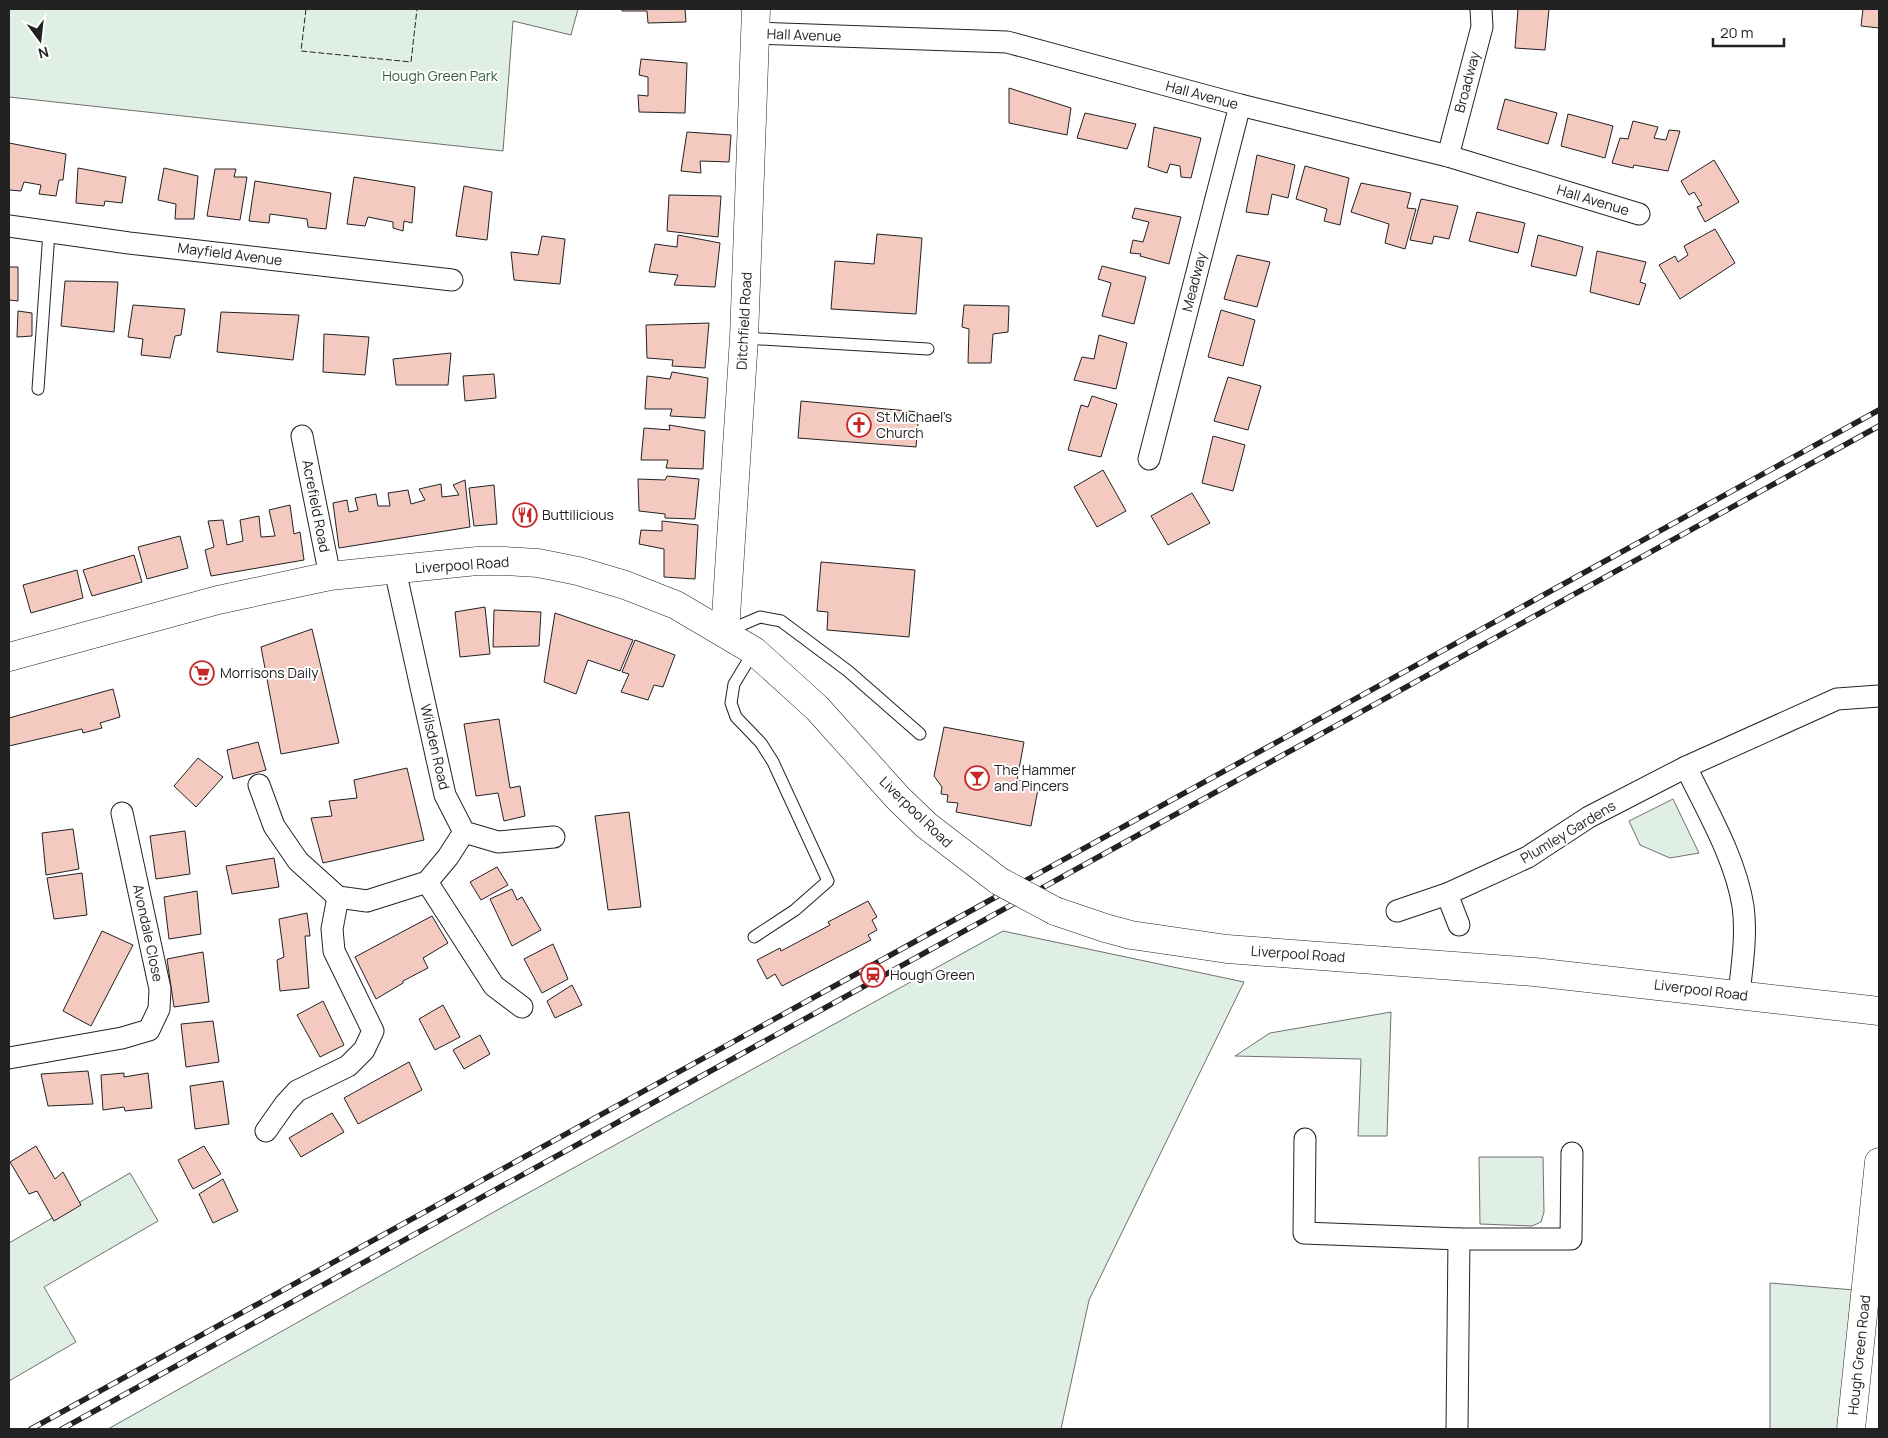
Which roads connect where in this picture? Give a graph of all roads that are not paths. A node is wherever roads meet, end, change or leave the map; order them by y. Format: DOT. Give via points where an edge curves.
graph roads {
  1 [pos="1482,9"];
  2 [pos="756,21"];
  3 [pos="1240,105"];
  4 [pos="1448,156"];
  5 [pos="1639,214"];
  6 [pos="9,226"];
  7 [pos="49,232"];
  8 [pos="452,280"];
  9 [pos="744,338"];
  10 [pos="928,349"];
  11 [pos="38,389"];
  12 [pos="302,436"];
  13 [pos="1148,459"];
  14 [pos="395,570"];
  15 [pos="330,576"];
  16 [pos="725,632"];
  17 [pos="754,651"];
  18 [pos="9,658"];
  19 [pos="1879,696"];
  20 [pos="920,734"];
  21 [pos="1686,767"];
  22 [pos="259,785"];
  23 [pos="122,813"];
  24 [pos="464,832"];
  25 [pos="554,837"];
  26 [pos="427,882"];
  27 [pos="1447,894"];
  28 [pos="338,897"];
  29 [pos="1397,911"];
  30 [pos="1459,925"];
  31 [pos="754,938"];
  32 [pos="1739,994"];
  33 [pos="522,1007"];
  34 [pos="1879,1011"];
  35 [pos="9,1058"];
  36 [pos="266,1131"];
  37 [pos="1305,1139"];
  38 [pos="1572,1153"];
  39 [pos="1879,1162"];
  40 [pos="1459,1239"];
  41 [pos="1871,1330"];
  42 [pos="1457,1429"];
  43 [pos="1851,1429"];
  1 -- 4 [label="street, Broadway" via="1482,28"];
  2 -- 3 [label="street, Hall Avenue" via="1007,42"];
  2 -- 9 [label="main road, Ditchfield Road"];
  3 -- 4 [label="street, Hall Avenue"];
  3 -- 13 [label="street, Meadway"];
  4 -- 5 [label="street, Hall Avenue"];
  6 -- 7 [label="street, Mayfield Avenue"];
  7 -- 8 [label="street, Mayfield Avenue"];
  7 -- 11 [label="lane"];
  9 -- 10 [label="lane"];
  9 -- 16 [label="main road, Ditchfield Road"];
  12 -- 15 [label="street, Acrefield Road"];
  14 -- 15 [label="main road, Liverpool Road"];
  14 -- 16 [label="main road, Liverpool Road" via="505,561 578,570 676,605"];
  14 -- 24 [label="street, Wilsden Road" via="445,795"];
  15 -- 18 [label="main road, Liverpool Road" via="218,600"];
  16 -- 17 [label="main road, Liverpool Road"];
  16 -- 20 [label="lane" via="760,617 781,621 848,671"];
  17 -- 31 [label="lane" via="734,684 730,702 736,718 773,762 828,881 795,910"];
  17 -- 32 [label="main road, Liverpool Road, bridge" via="817,708 926,825 998,881 1056,911 1104,928 1227,950 1475,967"];
  19 -- 21 [label="street, Plumley Gardens" via="1837,699"];
  21 -- 27 [label="street, Plumley Gardens" via="1589,817 1528,858"];
  21 -- 32 [label="street" via="1734,874 1743,906"];
  22 -- 28 [label="street" via="274,826 298,861"];
  23 -- 35 [label="street, Avondale Close" via="160,989 158,1009 148,1030 122,1038"];
  24 -- 25 [label="street" via="498,842"];
  24 -- 26 [label="street"];
  26 -- 28 [label="street" via="367,901"];
  26 -- 33 [label="street" via="494,986"];
  27 -- 29 [label="street, Plumley Gardens"];
  27 -- 30 [label="street"];
  28 -- 36 [label="street" via="332,929 334,950 373,1031 364,1050 348,1066 297,1091"];
  32 -- 34 [label="main road, Liverpool Road"];
  37 -- 40 [label="street" via="1304,1233"];
  38 -- 40 [label="street" via="1571,1239"];
  39 -- 41 [label="main road, Hough Green Road"];
  40 -- 42 [label="street"];
  41 -- 43 [label="main road, Hough Green Road"];
}
